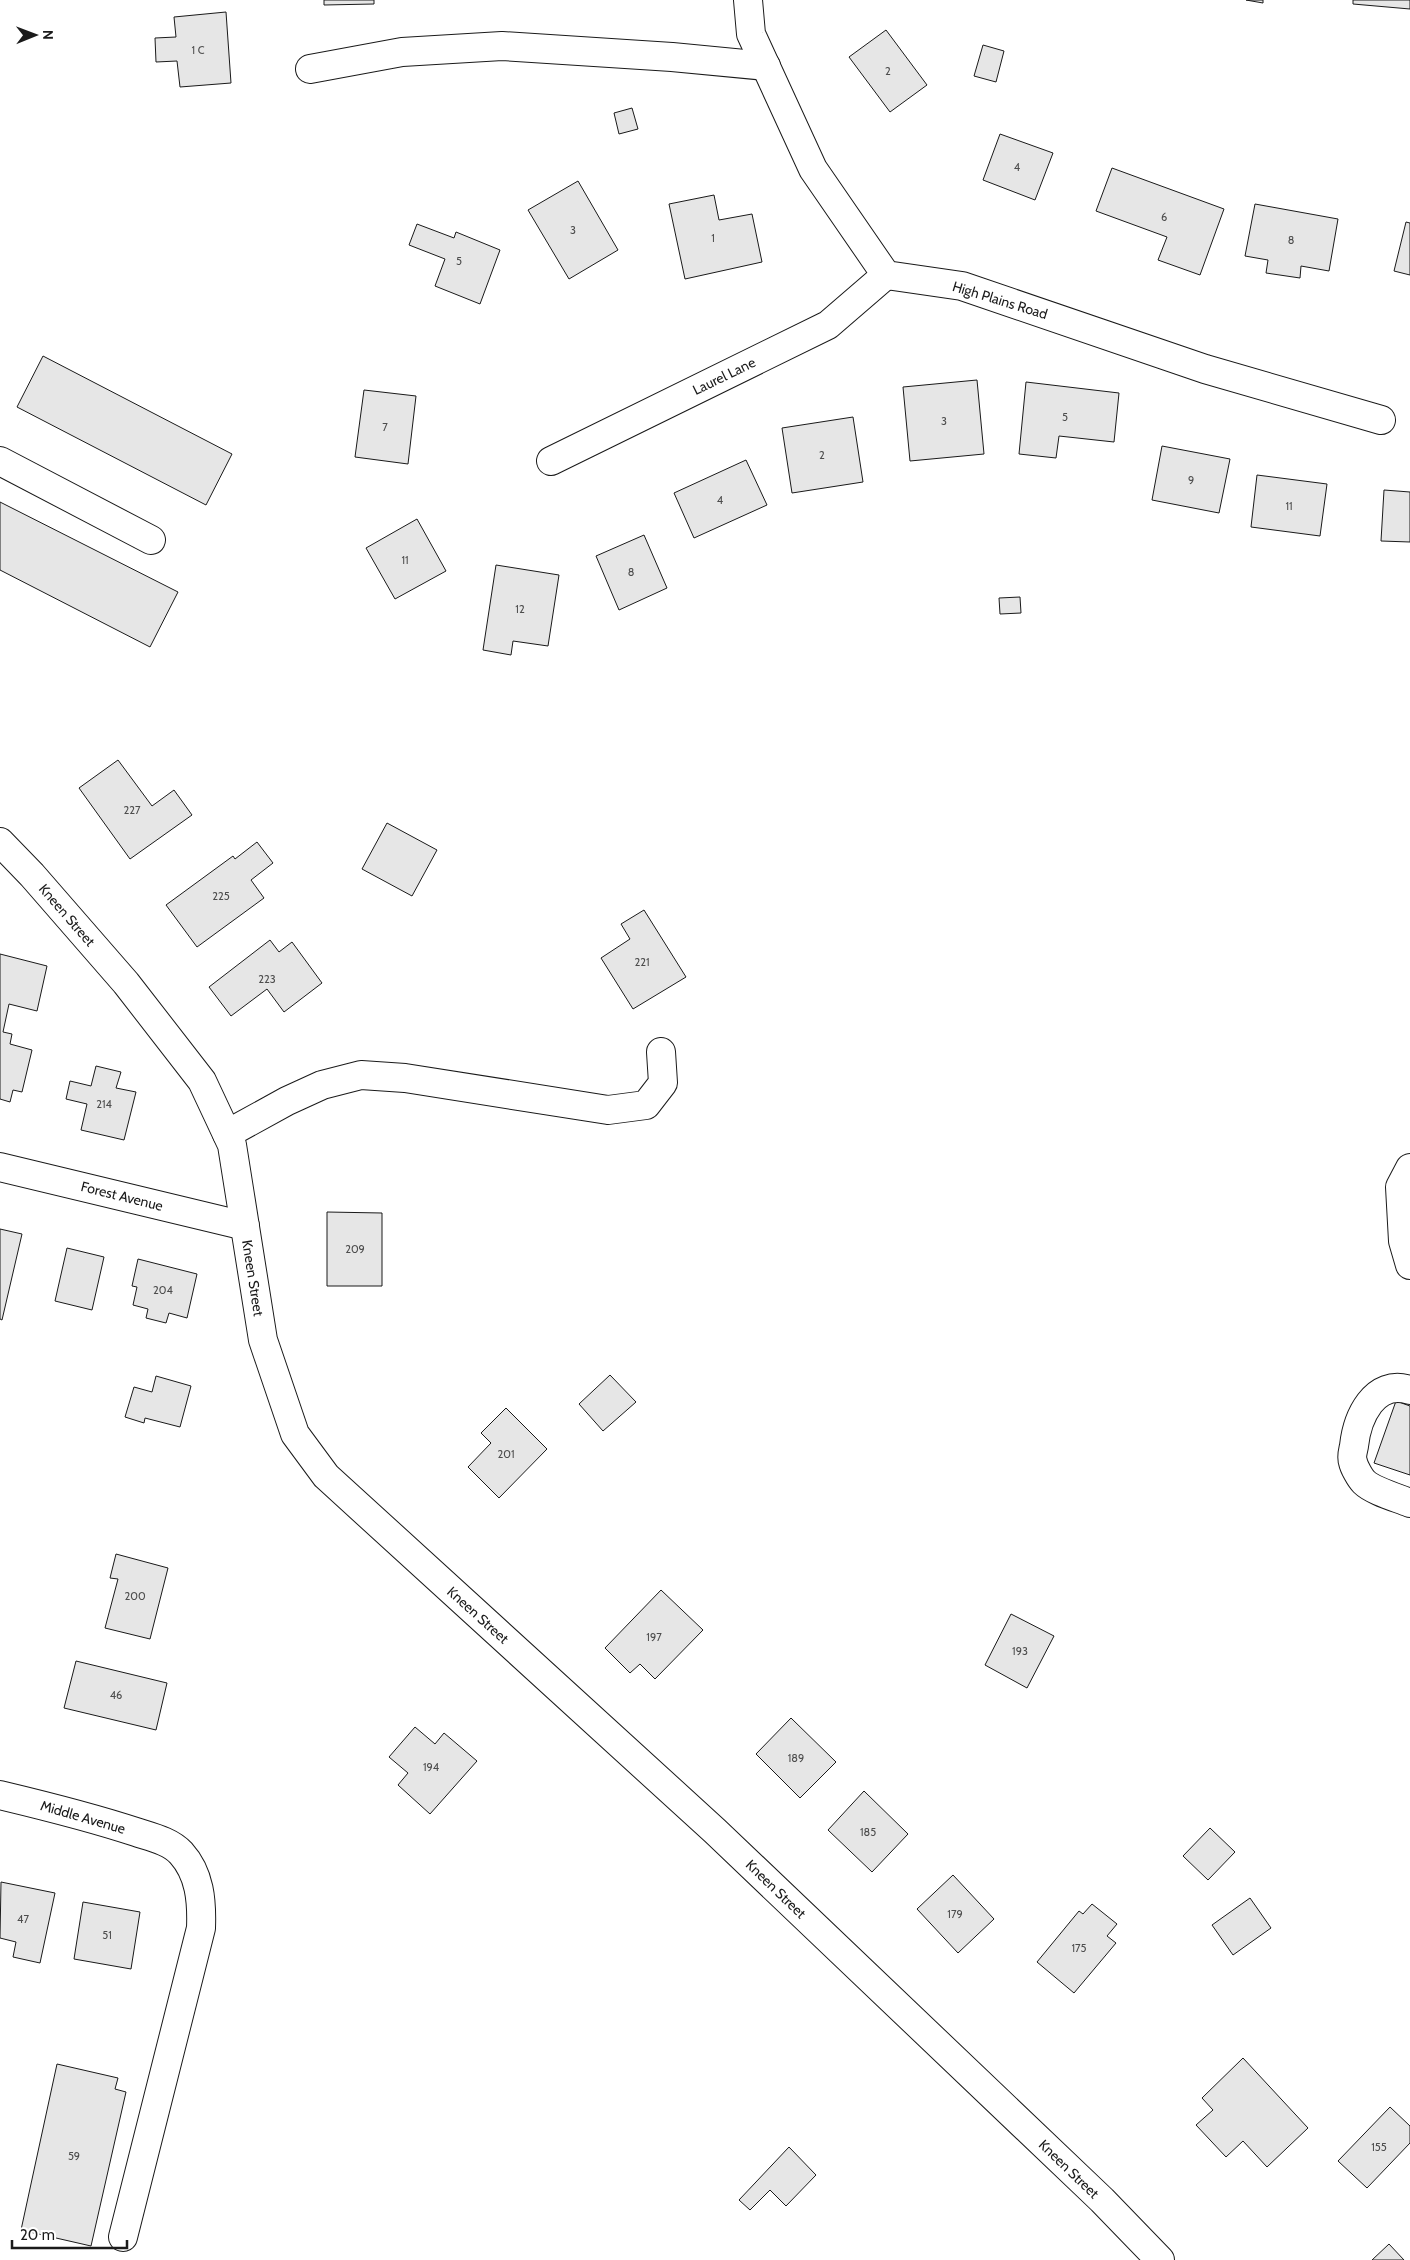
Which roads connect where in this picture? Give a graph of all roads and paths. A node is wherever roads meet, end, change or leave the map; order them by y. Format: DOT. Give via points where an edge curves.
graph roads {
  1 [pos="748,0"];
  2 [pos="766,66"];
  3 [pos="310,69"];
  4 [pos="886,275"];
  5 [pos="1381,420"];
  6 [pos="0,461"];
  7 [pos="551,461"];
  8 [pos="151,540"];
  9 [pos="0,842"];
  10 [pos="661,1052"];
  11 [pos="227,1134"];
  12 [pos="0,1167"];
  13 [pos="1410,1168"];
  14 [pos="245,1226"];
  15 [pos="1410,1265"];
  16 [pos="1410,1390"];
  17 [pos="1410,1503"];
  18 [pos="0,1795"];
  19 [pos="123,2237"];
  20 [pos="1160,2260"];
  1 -- 2 [label="street" via="751,34"];
  2 -- 3 [label="street" via="502,46 402,52"];
  2 -- 4 [label="street" via="813,169"];
  4 -- 5 [label="street, High Plains Road" via="962,286 1205,369"];
  4 -- 7 [label="street, Laurel Lane" via="828,324"];
  6 -- 8 [label="street"];
  9 -- 11 [label="street, Kneen Street" via="144,1005 202,1081"];
  10 -- 11 [label="street" via="663,1083 646,1106 608,1110 405,1078 361,1076 322,1085"];
  11 -- 14 [label="street, Kneen Street" via="232,1145"];
  12 -- 14 [label="street, Forest Avenue"];
  13 -- 15 [label="street" via="1400,1187 1403,1241"];
  14 -- 20 [label="street, Kneen Street" via="263,1340 295,1434 326,1476 715,1831"];
  16 -- 17 [label="street" via="1383,1390 1366,1404 1355,1436 1352,1461 1365,1483"];
  18 -- 19 [label="street, Middle Avenue" via="96,1819 164,1842 180,1852 194,1870 202,1902 201,1928"];
}
